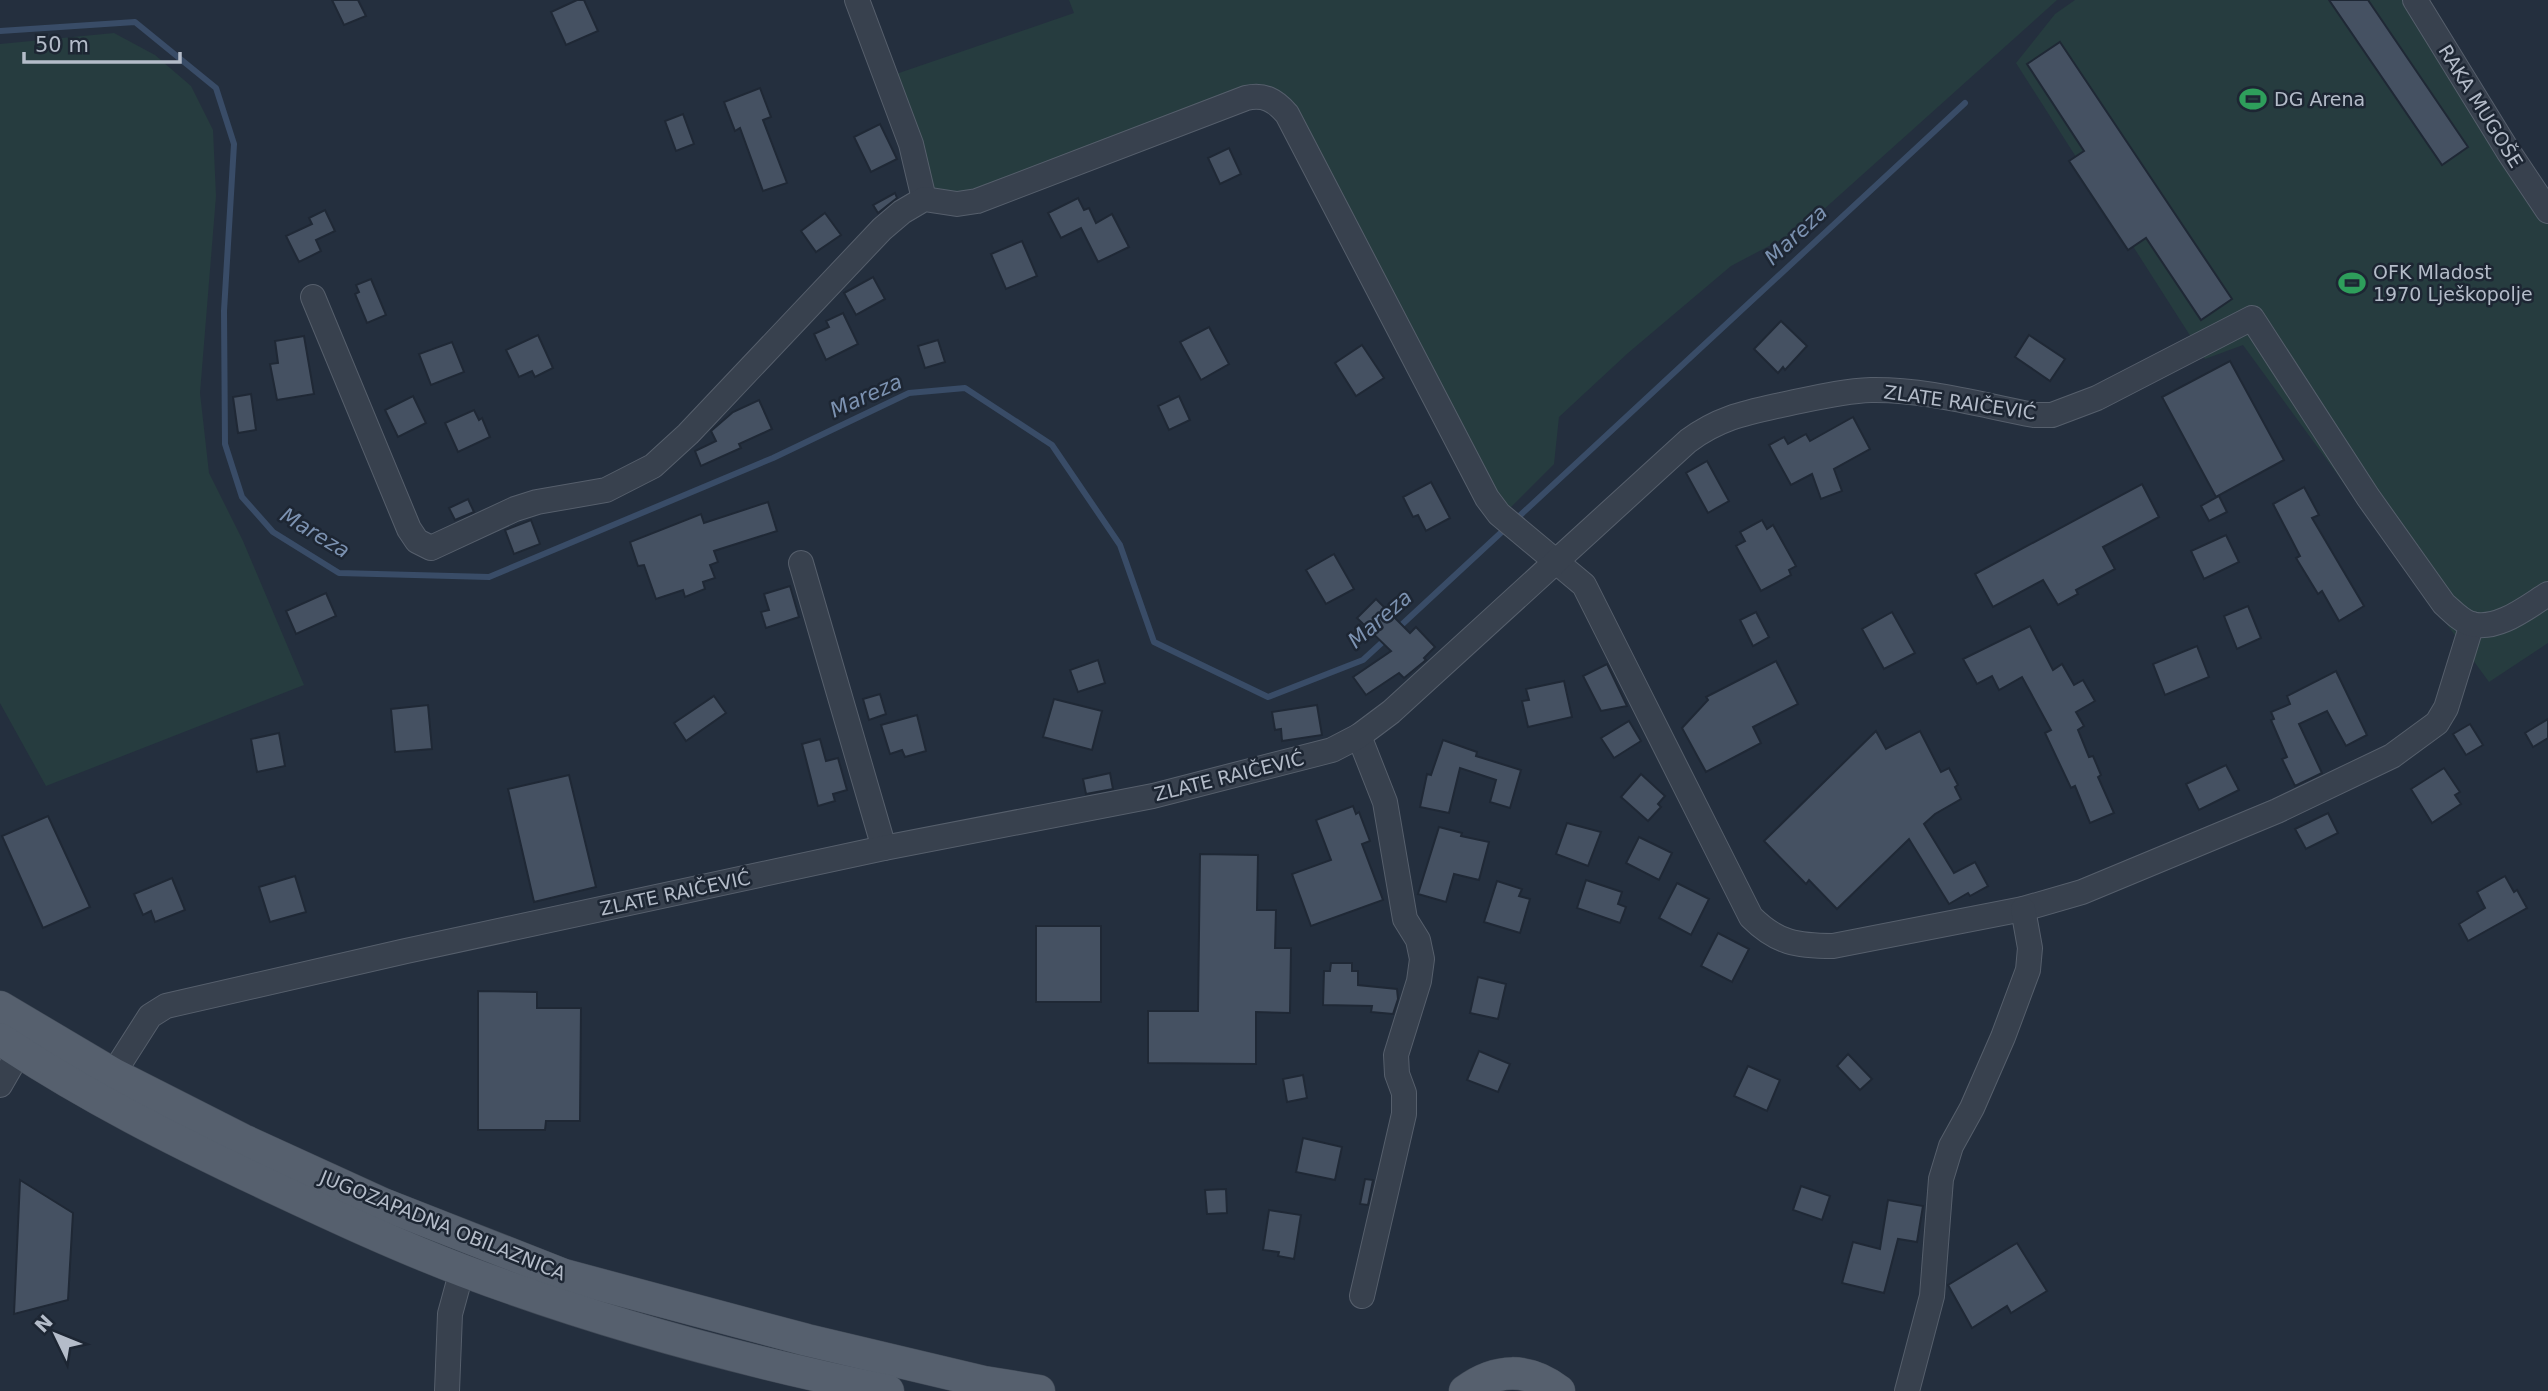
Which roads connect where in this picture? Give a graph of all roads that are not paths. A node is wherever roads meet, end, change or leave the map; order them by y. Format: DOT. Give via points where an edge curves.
graph roads {
  1 [pos="857,0"];
  2 [pos="2415,0"];
  3 [pos="924,199"];
  4 [pos="2548,211"];
  5 [pos="313,297"];
  6 [pos="1557,562"];
  7 [pos="801,563"];
  8 [pos="2548,594"];
  9 [pos="2472,624"];
  10 [pos="1359,736"];
  11 [pos="884,848"];
  12 [pos="2023,909"];
  13 [pos="0,1007"];
  14 [pos="10,1045"];
  15 [pos="113,1074"];
  16 [pos="0,1085"];
  17 [pos="462,1270"];
  18 [pos="1362,1296"];
  19 [pos="447,1391"];
  20 [pos="888,1391"];
  21 [pos="1039,1391"];
  22 [pos="1465,1391"];
  23 [pos="1559,1391"];
  24 [pos="1907,1391"];
  1 -- 3 [label="street" via="911,144"];
  2 -- 4 [label="street, RAKA MUGOŠE"];
  3 -- 5 [label="street" via="882,229 653,466 606,490 515,509 431,548 417,541 409,529"];
  3 -- 6 [label="street" via="957,204 977,201 1246,97 1271,99 1287,114 1487,498 1518,532"];
  6 -- 9 [label="street, ZLATE RAIČEVIĆ" via="1688,441 1721,420 1870,390 1903,391 2052,415 2097,398 2252,318 2368,497 2437,593"];
  6 -- 10 [label="street, ZLATE RAIČEVIĆ"];
  6 -- 12 [label="street" via="1584,585 1751,917 1767,932 1806,946 1833,946"];
  7 -- 11 [label="street"];
  8 -- 9 [label="street" via="2496,623"];
  9 -- 12 [label="street" via="2437,723 2392,756 2265,816 2082,891"];
  10 -- 11 [label="street, ZLATE RAIČEVIĆ" via="1332,750 1153,796"];
  10 -- 18 [label="street" via="1385,802 1405,919 1418,940 1422,959 1396,1055 1404,1114"];
  11 -- 15 [label="street, ZLATE RAIČEVIĆ" via="166,1006 150,1016"];
  12 -- 24 [label="street" via="2030,948 2028,971 1998,1049 1951,1146 1941,1179 1932,1296"];
  13 -- 15 [label="main road, JUGOZAPADNA OBILAZNICA"];
  14 -- 16 [label="street"];
  14 -- 17 [label="main road, JUGOZAPADNA OBILAZNICA" via="130,1116 216,1160"];
  15 -- 21 [label="main road, JUGOZAPADNA OBILAZNICA" via="335,1183 564,1275 807,1340"];
  17 -- 19 [label="street" via="450,1314"];
  17 -- 20 [label="main road, JUGOZAPADNA OBILAZNICA" via="581,1312 765,1363"];
  22 -- 23 [label="main road" via="1494,1374 1512,1372 1530,1374"];
}
